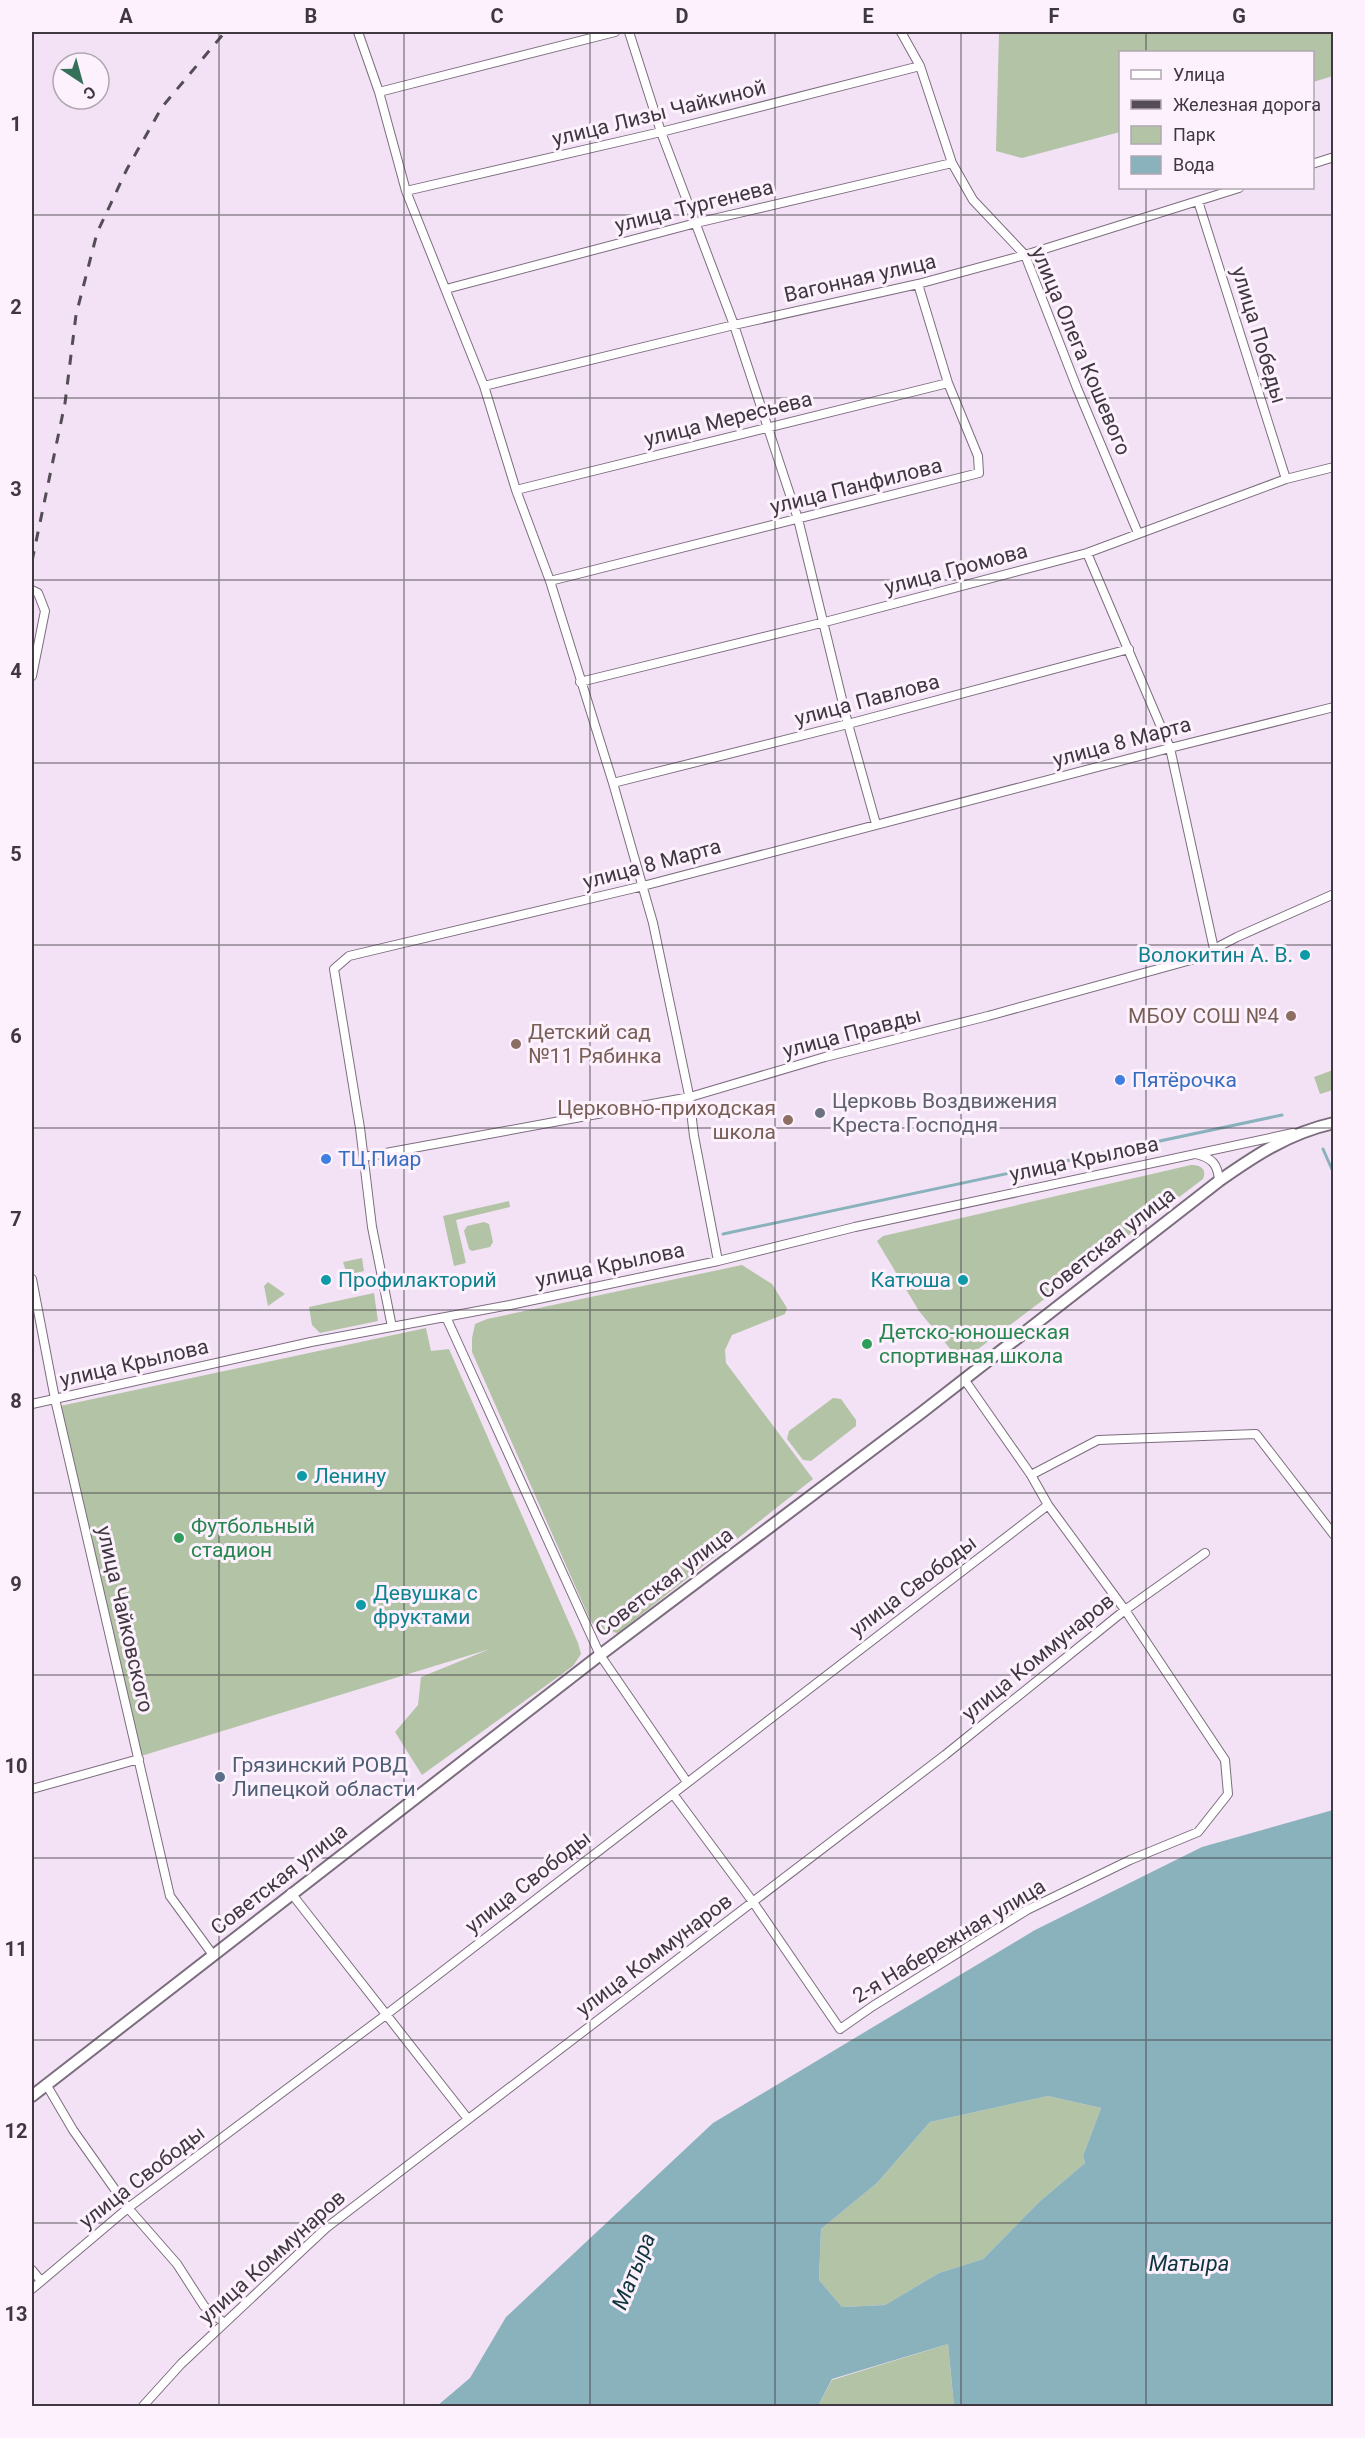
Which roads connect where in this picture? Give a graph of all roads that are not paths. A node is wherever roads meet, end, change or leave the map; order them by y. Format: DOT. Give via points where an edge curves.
graph roads {
  1 [pos="358,32"];
  2 [pos="615,32"];
  3 [pos="629,32"];
  4 [pos="901,32"];
  5 [pos="920,66"];
  6 [pos="379,92"];
  7 [pos="661,132"];
  8 [pos="1334,157"];
  9 [pos="952,163"];
  10 [pos="1314,163"];
  11 [pos="1236,189"];
  12 [pos="406,191"];
  13 [pos="1198,201"];
  14 [pos="696,223"];
  15 [pos="1025,255"];
  16 [pos="918,284"];
  17 [pos="446,289"];
  18 [pos="734,325"];
  19 [pos="948,383"];
  20 [pos="484,386"];
  21 [pos="767,427"];
  22 [pos="1334,467"];
  23 [pos="1286,479"];
  24 [pos="516,490"];
  25 [pos="798,519"];
  26 [pos="1138,533"];
  27 [pos="1088,553"];
  28 [pos="550,581"];
  29 [pos="32,590"];
  30 [pos="825,622"];
  31 [pos="1129,649"];
  32 [pos="32,676"];
  33 [pos="580,682"];
  34 [pos="1334,707"];
  35 [pos="848,724"];
  36 [pos="1170,748"];
  37 [pos="613,783"];
  38 [pos="876,824"];
  39 [pos="643,886"];
  40 [pos="1334,894"];
  41 [pos="1214,949"];
  42 [pos="690,1097"];
  43 [pos="1334,1123"];
  44 [pos="1303,1131"];
  45 [pos="1195,1154"];
  46 [pos="364,1157"];
  47 [pos="1219,1181"];
  48 [pos="718,1261"];
  49 [pos="32,1279"];
  50 [pos="446,1317"];
  51 [pos="392,1327"];
  52 [pos="964,1379"];
  53 [pos="55,1399"];
  54 [pos="32,1404"];
  55 [pos="1031,1475"];
  56 [pos="1048,1505"];
  57 [pos="1334,1535"];
  58 [pos="1205,1553"];
  59 [pos="1125,1610"];
  60 [pos="600,1655"];
  61 [pos="139,1759"];
  62 [pos="687,1782"];
  63 [pos="32,1789"];
  64 [pos="673,1794"];
  65 [pos="291,1893"];
  66 [pos="753,1902"];
  67 [pos="213,1954"];
  68 [pos="387,2014"];
  69 [pos="46,2084"];
  70 [pos="32,2096"];
  71 [pos="468,2119"];
  72 [pos="128,2208"];
  73 [pos="32,2270"];
  74 [pos="41,2281"];
  75 [pos="32,2289"];
  76 [pos="224,2324"];
  77 [pos="142,2406"];
  1 -- 6 [label="street"];
  2 -- 6 [label="street"];
  3 -- 7 [label="street"];
  4 -- 5 [label="street, улица Олега Кошевого"];
  5 -- 7 [label="street, улица Лизы Чайкиной"];
  5 -- 9 [label="street, улица Олега Кошевого"];
  6 -- 12 [label="street"];
  7 -- 12 [label="street, улица Лизы Чайкиной"];
  7 -- 14 [label="street"];
  8 -- 10 [label="street"];
  9 -- 14 [label="street, улица Тургенева"];
  9 -- 15 [label="street, улица Олега Кошевого" via="974,200"];
  11 -- 13 [label="street, Вагонная улица"];
  12 -- 17 [label="street"];
  13 -- 15 [label="street, Вагонная улица"];
  13 -- 23 [label="street, улица Победы"];
  14 -- 17 [label="street, улица Тургенева"];
  14 -- 18 [label="street"];
  15 -- 16 [label="street, Вагонная улица"];
  15 -- 26 [label="street, улица Олега Кошевого"];
  16 -- 18 [label="street, Вагонная улица"];
  16 -- 19 [label="street, улица Панфилова"];
  17 -- 20 [label="street"];
  18 -- 20 [label="street, Вагонная улица"];
  18 -- 21 [label="street"];
  19 -- 21 [label="street, улица Мересьева"];
  19 -- 25 [label="street, улица Панфилова" via="978,456 978,473"];
  20 -- 24 [label="street"];
  21 -- 24 [label="street, улица Мересьева"];
  21 -- 25 [label="street"];
  22 -- 23 [label="street, улица Громова"];
  23 -- 26 [label="street, улица Громова"];
  24 -- 28 [label="street"];
  25 -- 28 [label="street, улица Панфилова"];
  25 -- 30 [label="street"];
  26 -- 27 [label="street, улица Громова"];
  27 -- 30 [label="street, улица Громова"];
  27 -- 31 [label="street"];
  28 -- 33 [label="street"];
  29 -- 32 [label="street" via="38,593 45,611"];
  30 -- 33 [label="street, улица Громова"];
  30 -- 35 [label="street"];
  31 -- 35 [label="street, улица Павлова"];
  31 -- 36 [label="street"];
  33 -- 37 [label="street"];
  34 -- 36 [label="street, улица 8 Марта"];
  35 -- 37 [label="street, улица Павлова"];
  35 -- 38 [label="street"];
  36 -- 38 [label="street, улица 8 Марта"];
  36 -- 41 [label="street"];
  37 -- 39 [label="street"];
  38 -- 39 [label="street, улица 8 Марта"];
  39 -- 42 [label="street"];
  39 -- 46 [label="street, улица 8 Марта" via="349,956 339,963 334,969"];
  40 -- 41 [label="street, улица Правды"];
  41 -- 42 [label="street, улица Правды" via="1209,955"];
  42 -- 46 [label="street, улица Правды"];
  42 -- 48 [label="street"];
  43 -- 44 [label="main road, Советская улица"];
  44 -- 45 [label="street, улица Крылова"];
  44 -- 47 [label="main road, Советская улица" via="1260,1152"];
  45 -- 47 [label="street" via="1215,1163"];
  45 -- 48 [label="street, улица Крылова" via="855,1227"];
  46 -- 51 [label="street, улица 8 Марта" via="372,1227"];
  47 -- 52 [label="main road, Советская улица"];
  48 -- 50 [label="street, улица Крылова"];
  49 -- 53 [label="street, улица Чайковского"];
  50 -- 51 [label="street, улица Крылова"];
  50 -- 60 [label="street"];
  51 -- 53 [label="street, улица Крылова"];
  52 -- 55 [label="street"];
  52 -- 60 [label="main road, Советская улица"];
  53 -- 54 [label="street, улица Крылова"];
  53 -- 61 [label="street, улица Чайковского"];
  55 -- 56 [label="street"];
  55 -- 57 [label="street" via="1098,1440 1256,1434"];
  56 -- 59 [label="street"];
  56 -- 62 [label="street, улица Свободы"];
  58 -- 59 [label="street, улица Коммунаров"];
  59 -- 66 [label="street, улица Коммунаров"];
  59 -- 66 [label="street, 2-я Набережная улица" via="1225,1760 1228,1794 1198,1832 1027,1910 840,2029"];
  60 -- 62 [label="street"];
  60 -- 65 [label="main road, Советская улица"];
  61 -- 63 [label="street"];
  61 -- 67 [label="street, улица Чайковского" via="170,1896"];
  62 -- 64 [label="street, улица Свободы"];
  64 -- 66 [label="street"];
  64 -- 68 [label="street, улица Свободы"];
  65 -- 67 [label="main road, Советская улица"];
  65 -- 68 [label="street"];
  66 -- 71 [label="street, улица Коммунаров"];
  67 -- 69 [label="main road, Советская улица"];
  68 -- 71 [label="street"];
  68 -- 72 [label="street, улица Свободы"];
  69 -- 70 [label="main road, Советская улица"];
  69 -- 72 [label="street"];
  71 -- 76 [label="street, улица Коммунаров" via="326,2228"];
  72 -- 74 [label="street, улица Свободы"];
  72 -- 76 [label="street" via="177,2264 204,2306"];
  73 -- 74 [label="street"];
  74 -- 75 [label="street, улица Свободы"];
  76 -- 77 [label="street, улица Коммунаров"];
}
